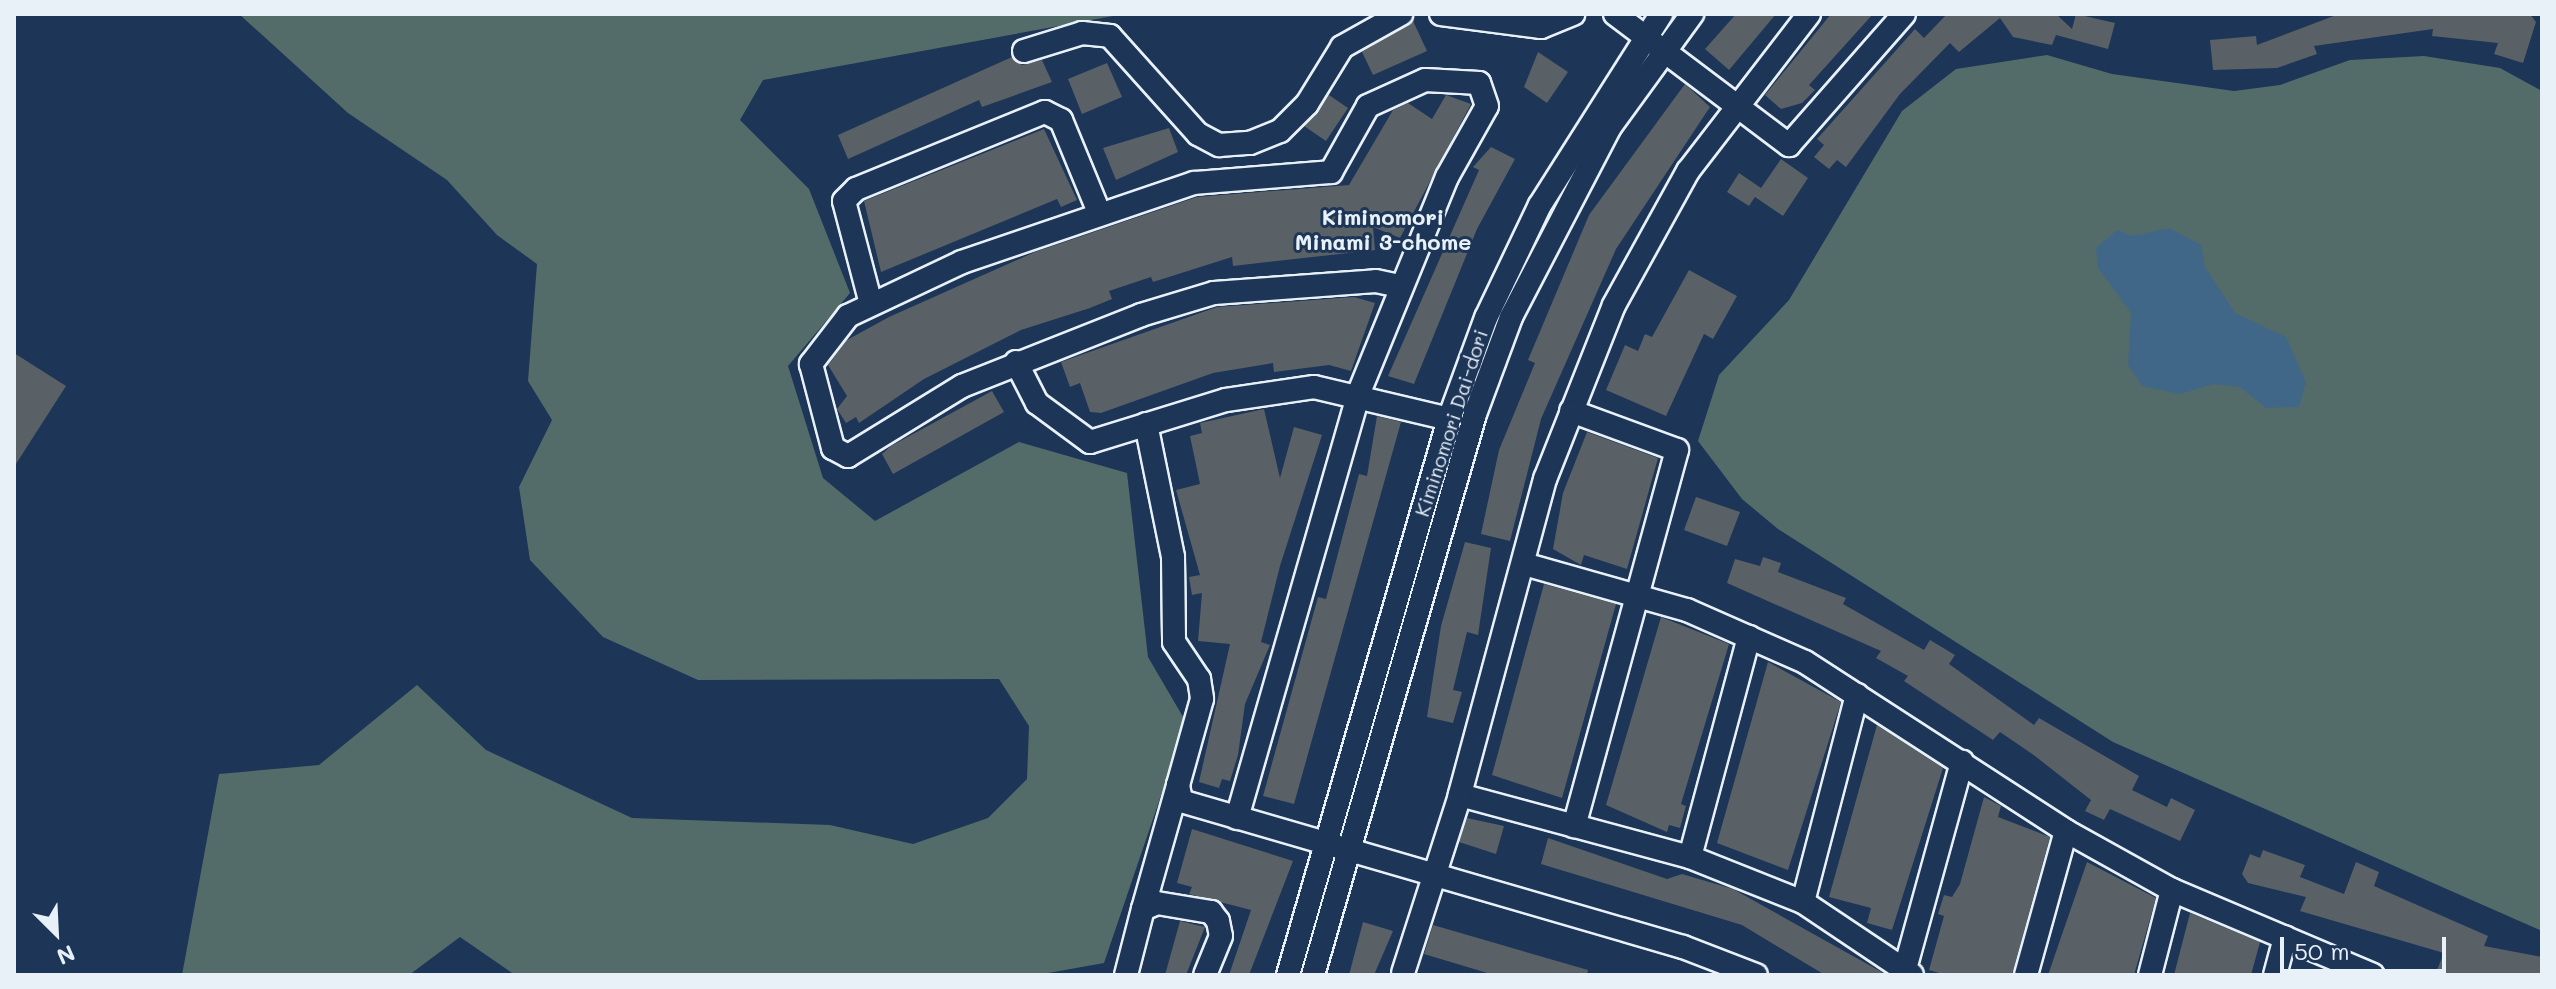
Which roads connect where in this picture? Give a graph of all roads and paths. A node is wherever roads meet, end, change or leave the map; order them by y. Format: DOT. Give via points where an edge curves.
graph roads {
  1 [pos="1401,14"];
  2 [pos="1441,14"];
  3 [pos="1574,14"];
  4 [pos="1615,14"];
  5 [pos="1661,14"];
  6 [pos="1692,14"];
  7 [pos="1809,14"];
  8 [pos="1904,14"];
  9 [pos="1644,36"];
  10 [pos="1663,50"];
  11 [pos="1024,51"];
  12 [pos="1734,104"];
  13 [pos="1099,212"];
  14 [pos="1400,286"];
  15 [pos="871,304"];
  16 [pos="1016,362"];
  17 [pos="1358,395"];
  18 [pos="1571,411"];
  19 [pos="1449,419"];
  20 [pos="1146,424"];
  21 [pos="1524,564"];
  22 [pos="1639,596"];
  23 [pos="1749,637"];
  24 [pos="1857,695"];
  25 [pos="1962,762"];
  26 [pos="1178,785"];
  27 [pos="1460,795"];
  28 [pos="1237,818"];
  29 [pos="1574,826"];
  30 [pos="2066,831"];
  31 [pos="1328,845"];
  32 [pos="1350,852"];
  33 [pos="1690,857"];
  34 [pos="1434,876"];
  35 [pos="2172,890"];
  36 [pos="1803,902"];
  37 [pos="1143,909"];
  38 [pos="2285,937"];
  39 [pos="1908,972"];
  40 [pos="1405,974"];
  41 [pos="1126,975"];
  42 [pos="1205,975"];
  43 [pos="1288,975"];
  44 [pos="1313,975"];
  45 [pos="1756,975"];
  46 [pos="2026,975"];
  47 [pos="2150,975"];
  48 [pos="2275,975"];
  49 [pos="2373,975"];
  1 -- 11 [label="street" via="1342,47 1307,104 1280,131 1250,143 1219,145 1198,134 1110,36 1082,33"];
  2 -- 3 [label="street" via="1541,27"];
  4 -- 9 [label="street"];
  5 -- 9 [label="street, Kiminomori Dai-dori"];
  6 -- 10 [label="street, Kiminomori Dai-dori"];
  7 -- 12 [label="street"];
  8 -- 12 [label="street" via="1789,145"];
  9 -- 10 [label="street"];
  9 -- 19 [label="street, Kiminomori Dai-dori" via="1540,205 1486,318"];
  10 -- 12 [label="street"];
  10 -- 32 [label="street, Kiminomori Dai-dori" via="1596,152 1511,317 1475,414"];
  12 -- 18 [label="street" via="1646,243"];
  13 -- 14 [label="street" via="1194,183 1331,172 1368,106 1425,80 1479,83 1487,106"];
  13 -- 15 [label="street"];
  13 -- 15 [label="street" via="1061,120 1045,112 856,189 844,201"];
  14 -- 16 [label="street" via="1376,281 1214,293"];
  14 -- 17 [label="street"];
  15 -- 16 [label="street" via="848,316 811,364 833,448 848,456"];
  16 -- 20 [label="street" via="1037,403 1090,442"];
  17 -- 19 [label="street"];
  17 -- 20 [label="street" via="1314,387 1226,400"];
  17 -- 28 [label="street"];
  18 -- 21 [label="street"];
  18 -- 22 [label="street" via="1677,450"];
  19 -- 31 [label="street, Kiminomori Dai-dori"];
  20 -- 26 [label="street" via="1173,557 1174,642 1199,679 1202,699"];
  21 -- 22 [label="street"];
  21 -- 27 [label="street"];
  22 -- 23 [label="street"];
  22 -- 29 [label="street"];
  23 -- 24 [label="street"];
  23 -- 33 [label="street"];
  24 -- 25 [label="street"];
  24 -- 36 [label="street"];
  25 -- 30 [label="street"];
  25 -- 39 [label="street"];
  26 -- 28 [label="street" via="1181,801"];
  26 -- 37 [label="street"];
  27 -- 29 [label="street"];
  27 -- 34 [label="street"];
  28 -- 31 [label="street"];
  29 -- 33 [label="street"];
  30 -- 35 [label="street"];
  30 -- 46 [label="street"];
  31 -- 32 [label="street"];
  31 -- 43 [label="street, Kiminomori Dai-dori"];
  32 -- 34 [label="street"];
  32 -- 44 [label="street, Kiminomori Dai-dori"];
  33 -- 36 [label="street"];
  34 -- 40 [label="street"];
  34 -- 45 [label="street"];
  35 -- 38 [label="street"];
  35 -- 47 [label="street"];
  36 -- 39 [label="street"];
  37 -- 41 [label="street"];
  37 -- 42 [label="street" via="1157,903 1211,912 1221,936"];
  38 -- 48 [label="street"];
  38 -- 49 [label="street"];
}
